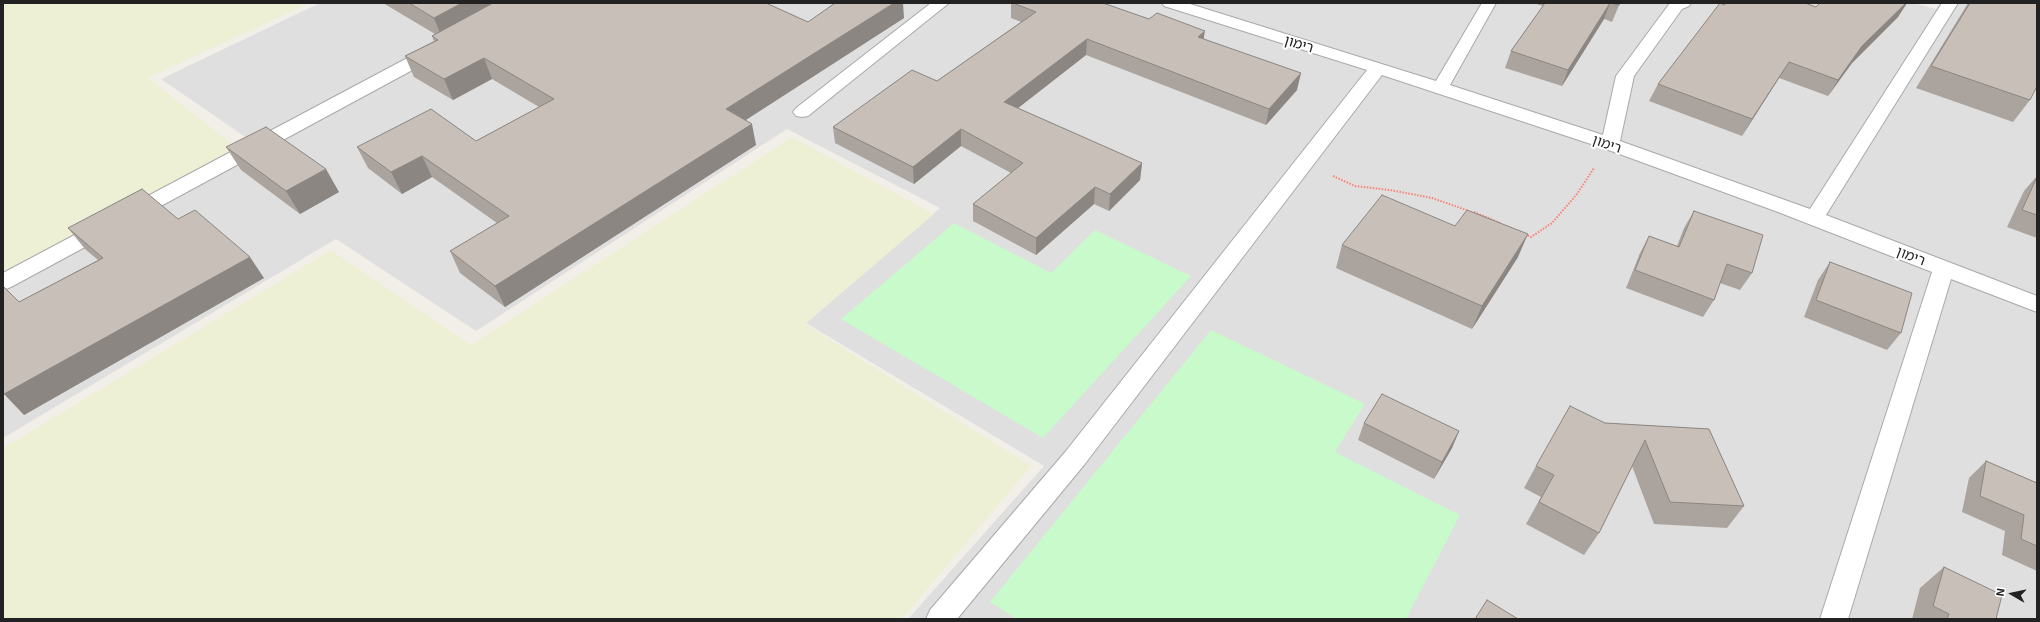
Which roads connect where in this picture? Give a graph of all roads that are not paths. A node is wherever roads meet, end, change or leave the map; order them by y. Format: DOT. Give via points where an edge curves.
graph roads {
  1 [pos="941,3"];
  2 [pos="1170,3"];
  3 [pos="1683,3"];
  4 [pos="1950,3"];
  5 [pos="1489,4"];
  6 [pos="1204,8"];
  7 [pos="453,41"];
  8 [pos="1378,68"];
  9 [pos="1440,88"];
  10 [pos="802,112"];
  11 [pos="1610,144"];
  12 [pos="1814,218"];
  13 [pos="1944,268"];
  14 [pos="3,282"];
  15 [pos="2037,304"];
  16 [pos="940,619"];
  17 [pos="1834,619"];
  1 -- 10 [label="street"];
  2 -- 6 [label="street, רימון"];
  3 -- 11 [label="street" via="1676,6 1625,76"];
  4 -- 12 [label="street"];
  5 -- 9 [label="street"];
  6 -- 8 [label="street, רימון"];
  7 -- 14 [label="street"];
  8 -- 9 [label="street, רימון"];
  8 -- 16 [label="street" via="1075,458"];
  9 -- 11 [label="street, רימון"];
  11 -- 12 [label="street, רימון"];
  12 -- 13 [label="street, רימון"];
  13 -- 15 [label="street, רימון"];
  13 -- 17 [label="street"];
}
